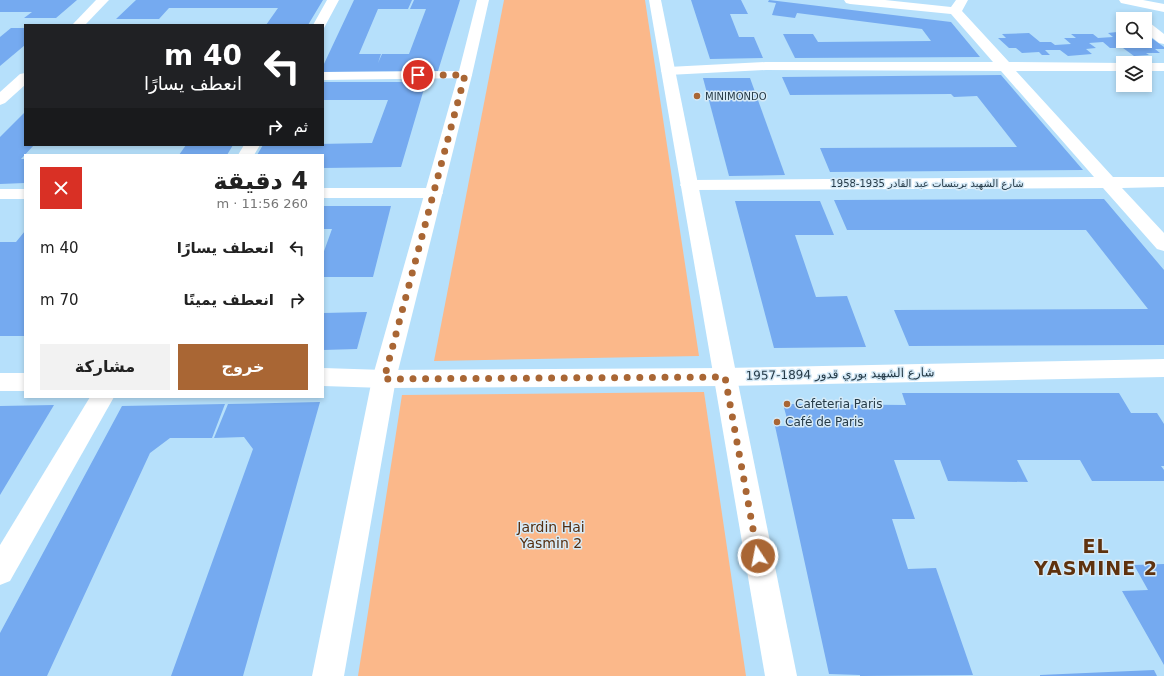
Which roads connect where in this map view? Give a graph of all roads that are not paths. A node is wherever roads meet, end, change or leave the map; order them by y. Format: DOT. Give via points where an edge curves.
graph roads {
  1 [pos="103,0"];
  2 [pos="333,0"];
  3 [pos="483,0"];
  4 [pos="655,0"];
  5 [pos="850,0"];
  6 [pos="1111,0"];
  7 [pos="1125,0"];
  8 [pos="959,6"];
  9 [pos="1164,8"];
  10 [pos="1127,12"];
  11 [pos="79,24"];
  12 [pos="320,24"];
  13 [pos="1152,31"];
  14 [pos="1164,40"];
  15 [pos="1005,67"];
  16 [pos="1116,67"];
  17 [pos="1152,67"];
  18 [pos="1164,68"];
  19 [pos="668,71"];
  20 [pos="465,75"];
  21 [pos="324,76"];
  22 [pos="24,78"];
  23 [pos="0,79"];
  24 [pos="0,100"];
  25 [pos="1109,182"];
  26 [pos="1164,182"];
  27 [pos="689,185"];
  28 [pos="324,193"];
  29 [pos="434,193"];
  30 [pos="0,194"];
  31 [pos="24,194"];
  32 [pos="1164,245"];
  33 [pos="1164,368"];
  34 [pos="324,377"];
  35 [pos="725,377"];
  36 [pos="384,379"];
  37 [pos="0,382"];
  38 [pos="24,382"];
  39 [pos="101,398"];
  40 [pos="0,570"];
  41 [pos="328,676"];
  42 [pos="781,676"];
  1 -- 11 [label="street"];
  2 -- 12 [label="street"];
  3 -- 20 [label="street"];
  4 -- 19 [label="street"];
  5 -- 8 [label="street"];
  6 -- 10 [label="street"];
  7 -- 9 [label="street"];
  8 -- 15 [label="street"];
  13 -- 14 [label="street"];
  15 -- 16 [label="street"];
  15 -- 19 [label="street" via="766,66"];
  15 -- 25 [label="street"];
  17 -- 18 [label="street"];
  19 -- 27 [label="street"];
  20 -- 21 [label="street"];
  20 -- 29 [label="street"];
  22 -- 23 [label="street"];
  22 -- 24 [label="street"];
  25 -- 26 [label="street, شارع الشهيد برينسات عبد القادر 1935-1958"];
  25 -- 27 [label="street, شارع الشهيد برينسات عبد القادر 1935-1958"];
  25 -- 32 [label="street"];
  27 -- 35 [label="street"];
  28 -- 29 [label="street"];
  29 -- 36 [label="street"];
  30 -- 31 [label="street"];
  33 -- 35 [label="street, شارع الشهيد بوري قدور 1894-1957"];
  34 -- 36 [label="street, شارع الشهيد بوري قدور 1894-1957"];
  35 -- 36 [label="street, شارع الشهيد بوري قدور 1894-1957"];
  35 -- 42 [label="street"];
  36 -- 41 [label="street"];
  37 -- 38 [label="street"];
  39 -- 40 [label="street"];
}
